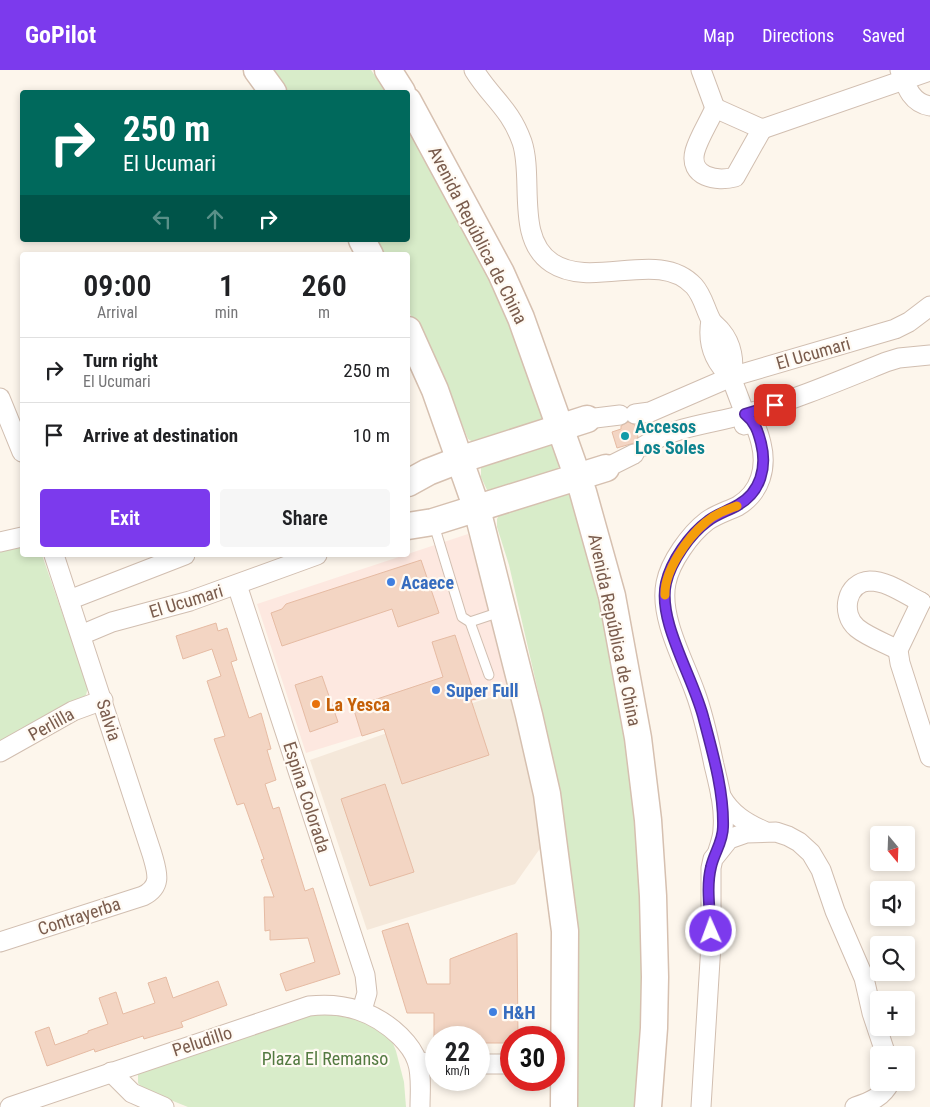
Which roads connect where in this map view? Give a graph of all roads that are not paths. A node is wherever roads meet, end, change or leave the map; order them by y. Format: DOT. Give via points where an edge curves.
graph roads {
  1 [pos="257,70"];
  2 [pos="388,70"];
  3 [pos="474,70"];
  4 [pos="701,70"];
  5 [pos="930,71"];
  6 [pos="902,75"];
  7 [pos="272,90"];
  8 [pos="401,90"];
  9 [pos="410,105"];
  10 [pos="930,106"];
  11 [pos="715,108"];
  12 [pos="762,129"];
  13 [pos="930,306"];
  14 [pos="410,334"];
  15 [pos="930,355"];
  16 [pos="731,377"];
  17 [pos="0,398"];
  18 [pos="745,414"];
  19 [pos="587,419"];
  20 [pos="560,427"];
  21 [pos="20,447"];
  22 [pos="459,460"];
  23 [pos="606,468"];
  24 [pos="577,477"];
  25 [pos="410,483"];
  26 [pos="477,509"];
  27 [pos="433,522"];
  28 [pos="410,526"];
  29 [pos="20,537"];
  30 [pos="0,542"];
  31 [pos="55,557"];
  32 [pos="180,557"];
  33 [pos="312,557"];
  34 [pos="237,585"];
  35 [pos="69,600"];
  36 [pos="925,600"];
  37 [pos="502,612"];
  38 [pos="470,622"];
  39 [pos="81,635"];
  40 [pos="898,650"];
  41 [pos="489,675"];
  42 [pos="103,700"];
  43 [pos="0,752"];
  44 [pos="930,757"];
  45 [pos="721,795"];
  46 [pos="764,832"];
  47 [pos="717,854"];
  48 [pos="156,887"];
  49 [pos="0,942"];
  50 [pos="362,1010"];
  51 [pos="561,1026"];
  52 [pos="883,1046"];
  53 [pos="425,1061"];
  54 [pos="110,1072"];
  55 [pos="425,1075"];
  56 [pos="562,1091"];
  57 [pos="886,1091"];
  58 [pos="10,1107"];
  59 [pos="164,1107"];
  60 [pos="420,1107"];
  61 [pos="564,1107"];
  62 [pos="648,1107"];
  63 [pos="701,1107"];
  64 [pos="855,1107"];
  1 -- 7 [label="main road"];
  2 -- 8 [label="main road"];
  3 -- 16 [label="street" via="509,113 522,142 530,226 544,257 568,270 599,273 662,270 694,286 711,320 709,341 721,368"];
  4 -- 11 [label="street"];
  5 -- 6 [label="street"];
  6 -- 10 [label="street" via="914,98"];
  6 -- 12 [label="street"];
  9 -- 20 [label="main road, Avenida República de China" via="501,273 536,354"];
  11 -- 12 [label="street"];
  11 -- 12 [label="street" via="695,152 699,169 710,178 735,177"];
  13 -- 16 [label="street, El Ucumari" via="895,328"];
  14 -- 22 [label="main road" via="435,390"];
  15 -- 18 [label="street, El Ucumari" via="899,358"];
  16 -- 18 [label="street"];
  16 -- 19 [label="street, El Ucumari" via="650,412"];
  17 -- 21 [label="street"];
  18 -- 23 [label="street, El Ucumari" via="666,434"];
  18 -- 45 [label="street" via="744,429 755,462 757,485 738,506 718,514 697,531 675,562 665,590 666,613 704,718"];
  19 -- 20 [label="main road"];
  20 -- 22 [label="main road"];
  20 -- 24 [label="main road, Avenida República de China"];
  22 -- 25 [label="main road"];
  22 -- 26 [label="main road"];
  23 -- 24 [label="main road"];
  24 -- 26 [label="main road"];
  24 -- 62 [label="main road, Avenida República de China" via="612,596 644,780 653,896 655,977"];
  26 -- 27 [label="main road"];
  26 -- 37 [label="main road"];
  27 -- 28 [label="main road"];
  27 -- 38 [label="lane" via="462,617"];
  29 -- 30 [label="street"];
  31 -- 35 [label="street, Salvia"];
  32 -- 35 [label="street"];
  33 -- 34 [label="street, El Ucumari"];
  34 -- 39 [label="street, El Ucumari" via="112,622"];
  34 -- 50 [label="street, Espina Colorada" via="365,975 367,993"];
  35 -- 39 [label="street, Salvia"];
  36 -- 40 [label="street"];
  36 -- 40 [label="street" via="870,581 861,584 847,599 850,620 857,628"];
  37 -- 38 [label="lane"];
  37 -- 51 [label="main road" via="529,715 552,834 565,931"];
  38 -- 41 [label="lane"];
  39 -- 42 [label="street, Salvia"];
  40 -- 44 [label="street"];
  42 -- 43 [label="street, Perlilla" via="73,711"];
  42 -- 48 [label="street, Salvia" via="156,867"];
  45 -- 46 [label="street" via="737,816"];
  45 -- 47 [label="street" via="723,829"];
  46 -- 47 [label="street" via="746,832 729,839"];
  46 -- 52 [label="street" via="788,836 799,842 816,860 864,978"];
  47 -- 63 [label="street" via="710,881 711,944"];
  48 -- 49 [label="street, Contrayerba" via="143,896"];
  50 -- 53 [label="street, Peludillo" via="393,1030"];
  50 -- 54 [label="street, Peludillo" via="328,1004 309,1006"];
  54 -- 58 [label="street, Peludillo"];
  54 -- 59 [label="street" via="132,1093"];
  55 -- 60 [label="street"];
  56 -- 61 [label="main road"];
  57 -- 64 [label="street" via="871,1102"];
}
